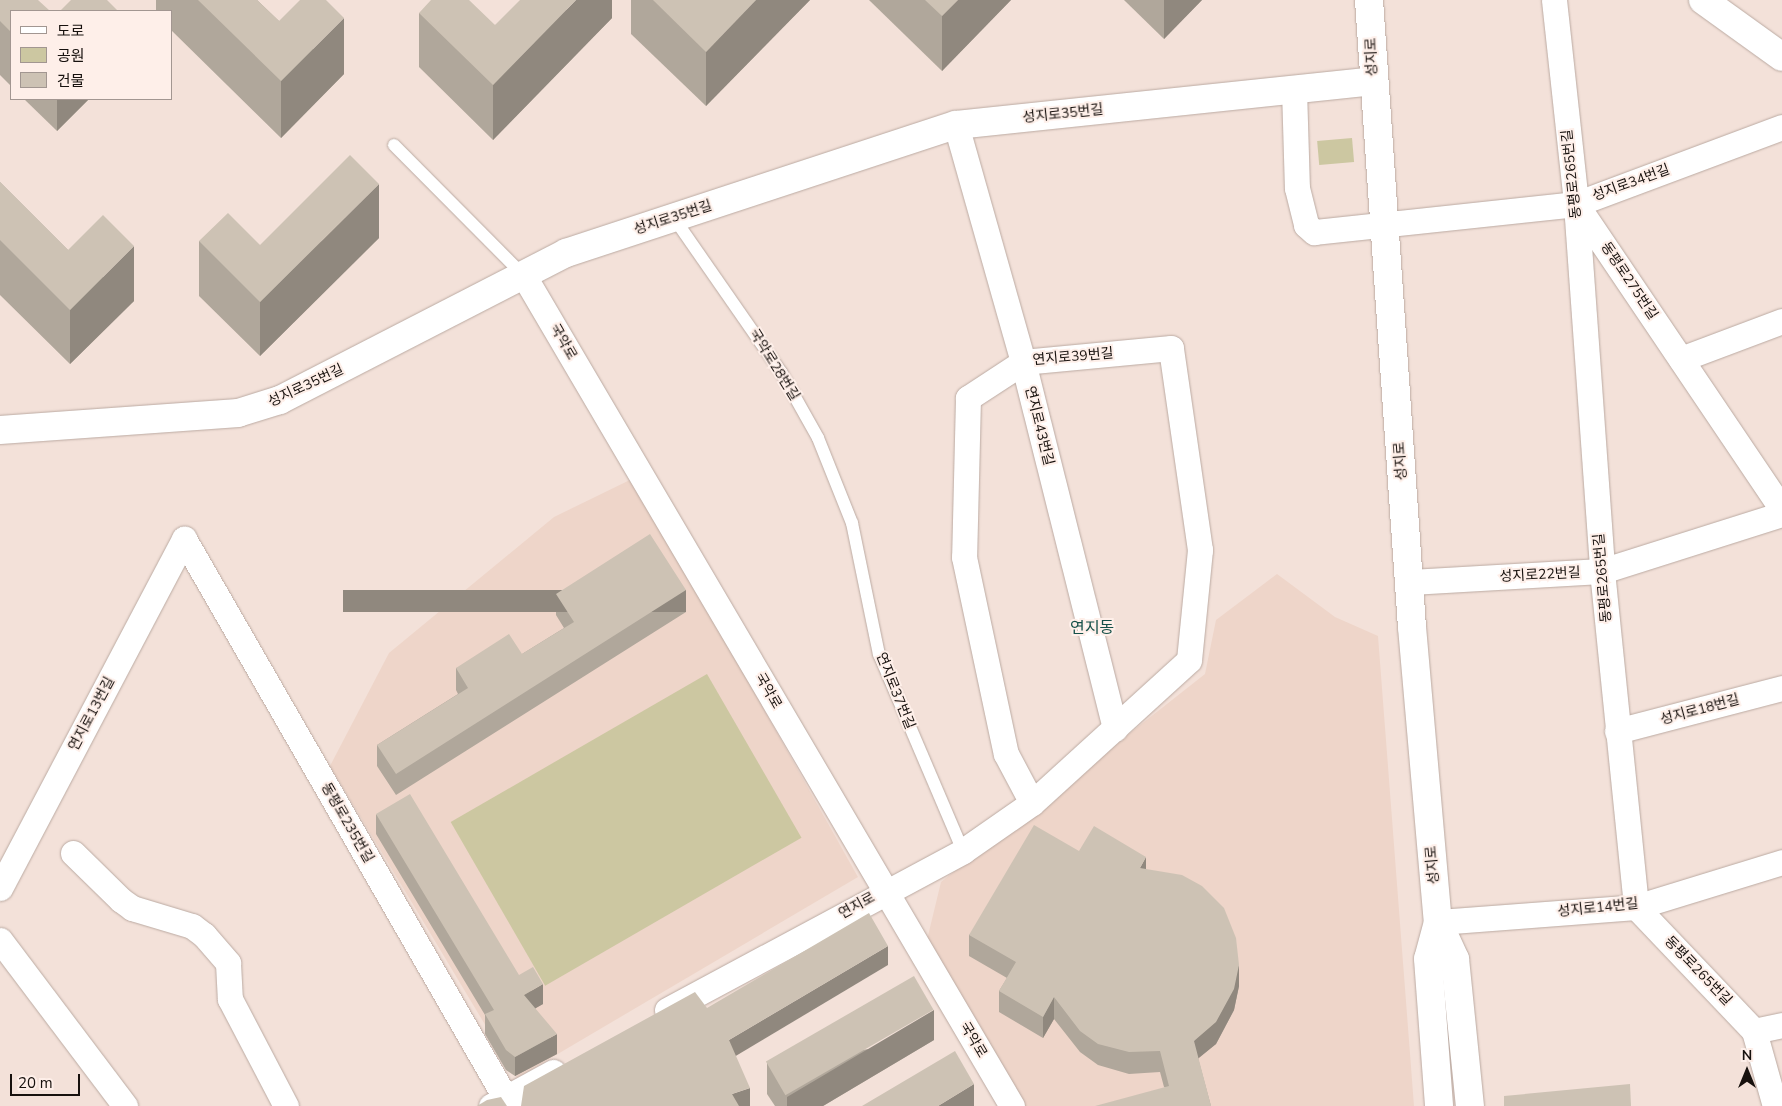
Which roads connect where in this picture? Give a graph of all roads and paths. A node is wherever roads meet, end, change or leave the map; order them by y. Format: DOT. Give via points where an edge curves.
graph roads {
  1 [pos="1370,0"];
  2 [pos="1554,0"];
  3 [pos="1704,0"];
  4 [pos="1782,57"];
  5 [pos="1372,81"];
  6 [pos="1294,89"];
  7 [pos="956,125"];
  8 [pos="1782,127"];
  9 [pos="394,145"];
  10 [pos="1576,204"];
  11 [pos="674,218"];
  12 [pos="1384,224"];
  13 [pos="524,276"];
  14 [pos="1782,321"];
  15 [pos="1681,359"];
  16 [pos="1023,362"];
  17 [pos="0,430"];
  18 [pos="1782,509"];
  19 [pos="1782,514"];
  20 [pos="852,523"];
  21 [pos="184,539"];
  22 [pos="1602,571"];
  23 [pos="1410,582"];
  24 [pos="1189,660"];
  25 [pos="1782,688"];
  26 [pos="1116,729"];
  27 [pos="1618,731"];
  28 [pos="1032,803"];
  29 [pos="963,852"];
  30 [pos="73,853"];
  31 [pos="1782,862"];
  32 [pos="0,888"];
  33 [pos="885,891"];
  34 [pos="1636,906"];
  35 [pos="1438,922"];
  36 [pos="0,940"];
  37 [pos="643,1023"];
  38 [pos="1782,1025"];
  39 [pos="1754,1031"];
  40 [pos="574,1060"];
  41 [pos="502,1103"];
  42 [pos="125,1106"];
  43 [pos="286,1106"];
  44 [pos="1012,1106"];
  45 [pos="1439,1106"];
  46 [pos="1470,1106"];
  47 [pos="1775,1106"];
  1 -- 5 [label="street, 성지로"];
  2 -- 10 [label="street, 동평로265번길"];
  3 -- 4 [label="street"];
  5 -- 6 [label="street, 성지로35번길"];
  5 -- 12 [label="street, 성지로"];
  6 -- 7 [label="street, 성지로35번길"];
  6 -- 12 [label="street, 성지로34번길" via="1297,188 1306,225 1314,232 1324,232"];
  7 -- 11 [label="street, 성지로35번길"];
  7 -- 16 [label="street, 연지로43번길"];
  8 -- 10 [label="street, 성지로34번길"];
  9 -- 13 [label="lane"];
  10 -- 12 [label="street, 성지로34번길"];
  10 -- 15 [label="street, 동평로275번길"];
  10 -- 22 [label="street, 동평로265번길"];
  11 -- 13 [label="street, 성지로35번길" via="566,253"];
  11 -- 20 [label="lane, 국악로28번길" via="781,372 818,438"];
  12 -- 23 [label="street, 성지로"];
  13 -- 17 [label="street, 성지로35번길" via="280,400 238,413"];
  13 -- 33 [label="street, 국악로"];
  14 -- 15 [label="street"];
  15 -- 18 [label="street, 동평로275번길"];
  16 -- 24 [label="street, 연지로39번길" via="1171,348 1200,550"];
  16 -- 26 [label="street, 연지로43번길"];
  16 -- 28 [label="street, 연지로39번길" via="968,398 964,557 1006,754"];
  19 -- 22 [label="street, 성지로22번길"];
  20 -- 29 [label="lane, 연지로37번길" via="879,654"];
  21 -- 32 [label="street, 연지로13번길"];
  21 -- 41 [label="street, 동평로235번길"];
  22 -- 23 [label="street, 성지로22번길"];
  22 -- 27 [label="street, 동평로265번길"];
  23 -- 35 [label="street, 성지로"];
  24 -- 26 [label="street, 연지로"];
  25 -- 27 [label="street, 성지로18번길"];
  26 -- 28 [label="street, 연지로"];
  27 -- 34 [label="street, 동평로265번길"];
  28 -- 29 [label="street, 연지로"];
  29 -- 33 [label="street, 연지로"];
  30 -- 43 [label="street" via="132,908 192,926 228,963 230,999"];
  31 -- 34 [label="street, 성지로14번길"];
  33 -- 37 [label="street, 연지로"];
  33 -- 44 [label="street, 국악로"];
  34 -- 35 [label="street, 성지로14번길"];
  34 -- 39 [label="street, 동평로265번길"];
  35 -- 45 [label="street, 성지로" via="1428,958"];
  35 -- 46 [label="street, 성지로" via="1455,959"];
  36 -- 42 [label="street"];
  38 -- 39 [label="street"];
  39 -- 47 [label="street, 동평로265번길"];
  40 -- 41 [label="street"];
}
